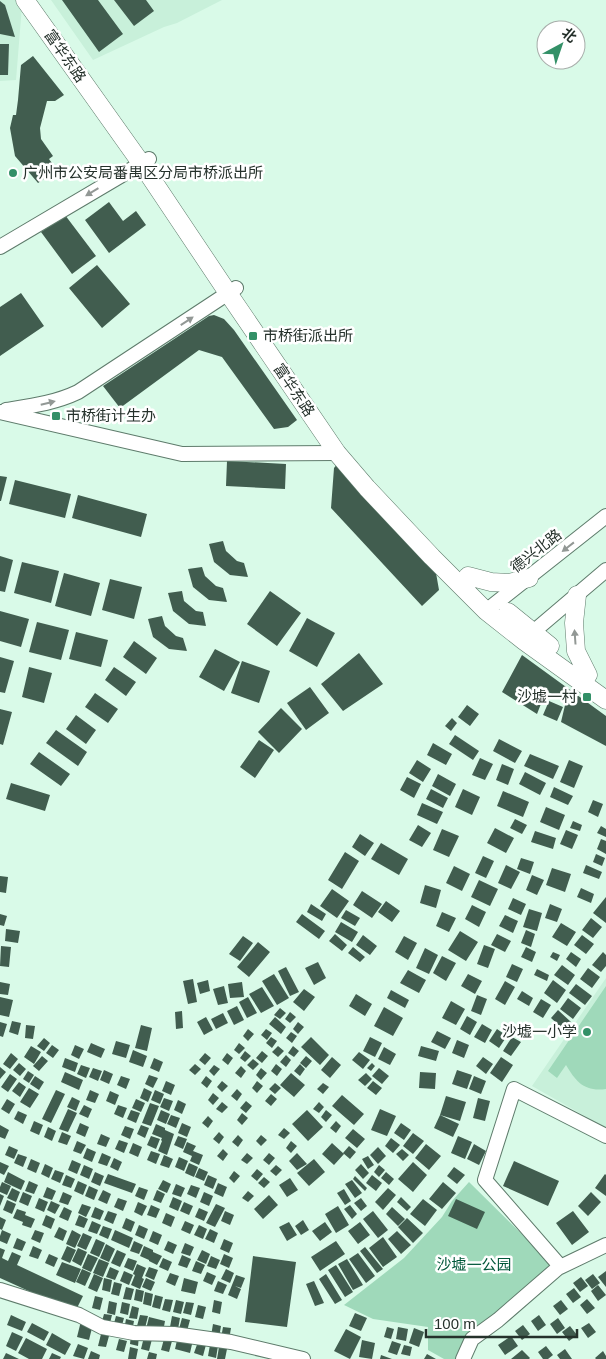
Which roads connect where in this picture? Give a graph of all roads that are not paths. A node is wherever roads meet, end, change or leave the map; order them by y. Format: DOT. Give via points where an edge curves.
graph roads {
  1 [pos="25,0"];
  2 [pos="36,0"];
  3 [pos="145,161"];
  4 [pos="0,247"];
  5 [pos="232,291"];
  6 [pos="0,411"];
  7 [pos="337,453"];
  8 [pos="606,516"];
  9 [pos="606,570"];
  10 [pos="468,576"];
  11 [pos="529,578"];
  12 [pos="577,595"];
  13 [pos="491,607"];
  14 [pos="528,636"];
  15 [pos="588,675"];
  16 [pos="606,689"];
  17 [pos="606,700"];
  18 [pos="606,1136"];
  19 [pos="606,1245"];
  20 [pos="560,1266"];
  21 [pos="0,1290"];
  22 [pos="303,1359"];
  23 [pos="463,1359"];
  1 -- 3 [label="main road, 富华东路"];
  2 -- 3 [label="main road, 富华东路"];
  3 -- 4 [label="street, one-way"];
  3 -- 5 [label="main road, 富华东路"];
  6 -- 5 [label="street, one-way" via="42,405 78,392"];
  5 -- 7 [label="main road, 富华东路"];
  5 -- 10 [label="main road, 富华东路" via="330,427 390,499"];
  6 -- 7 [label="street" via="182,454"];
  7 -- 13 [label="main road, 富华东路" via="432,557"];
  8 -- 11 [label="street, 德兴北路, one-way"];
  9 -- 12 [label="street"];
  10 -- 11 [label="main road" via="509,583"];
  10 -- 13 [label="main road, 富华东路"];
  11 -- 13 [label="street, 德兴北路"];
  12 -- 14 [label="street"];
  15 -- 12 [label="main road, one-way" via="576,651"];
  13 -- 14 [label="main road, 富华东路"];
  14 -- 15 [label="main road, 富华东路"];
  14 -- 17 [label="main road, 富华东路"];
  15 -- 16 [label="main road, 富华东路"];
  18 -- 20 [label="street" via="514,1089 484,1180"];
  19 -- 20 [label="street"];
  20 -- 23 [label="street" via="472,1339"];
  21 -- 22 [label="street" via="102,1327 231,1342"];
}
